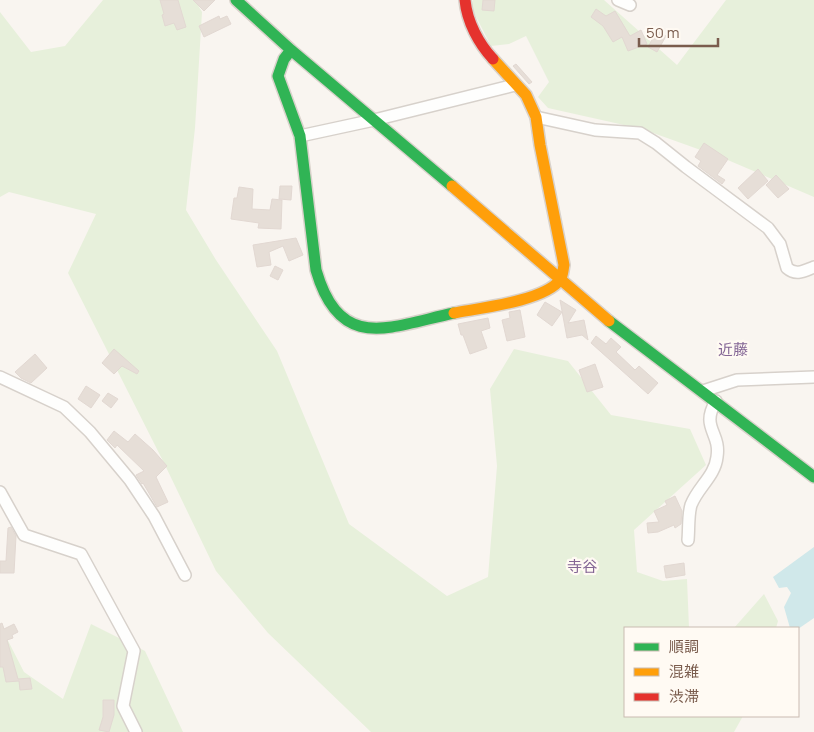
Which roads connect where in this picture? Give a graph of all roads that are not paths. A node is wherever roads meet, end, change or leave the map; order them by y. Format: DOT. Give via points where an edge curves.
graph roads {
  1 [pos="236,0"];
  2 [pos="465,0"];
  3 [pos="618,0"];
  4 [pos="630,6"];
  5 [pos="291,50"];
  6 [pos="515,84"];
  7 [pos="536,118"];
  8 [pos="374,120"];
  9 [pos="300,136"];
  10 [pos="814,267"];
  11 [pos="562,279"];
  12 [pos="814,377"];
  13 [pos="0,378"];
  14 [pos="703,392"];
  15 [pos="716,401"];
  16 [pos="814,477"];
  17 [pos="0,492"];
  18 [pos="688,540"];
  19 [pos="185,575"];
  20 [pos="136,732"];
  1 -- 5 [label="street"];
  2 -- 6 [label="street" via="466,12 483,48"];
  3 -- 4 [label="street"];
  5 -- 8 [label="street"];
  5 -- 9 [label="street" via="278,76"];
  6 -- 7 [label="street" via="526,95"];
  6 -- 8 [label="street"];
  7 -- 10 [label="street" via="595,130 640,133 768,228 780,244 791,271 798,273"];
  7 -- 11 [label="street" via="561,244"];
  8 -- 9 [label="street"];
  8 -- 11 [label="street"];
  9 -- 11 [label="street" via="319,283 327,301 346,322 360,327 385,328 532,297"];
  11 -- 14 [label="street" via="602,315"];
  12 -- 14 [label="street" via="737,380"];
  13 -- 19 [label="street" via="64,407 90,432 130,480 154,516"];
  14 -- 15 [label="street"];
  15 -- 16 [label="street"];
  15 -- 18 [label="street" via="709,412 718,454 716,465 691,506"];
  17 -- 20 [label="street" via="24,535 81,554 134,651 124,706"];
}
